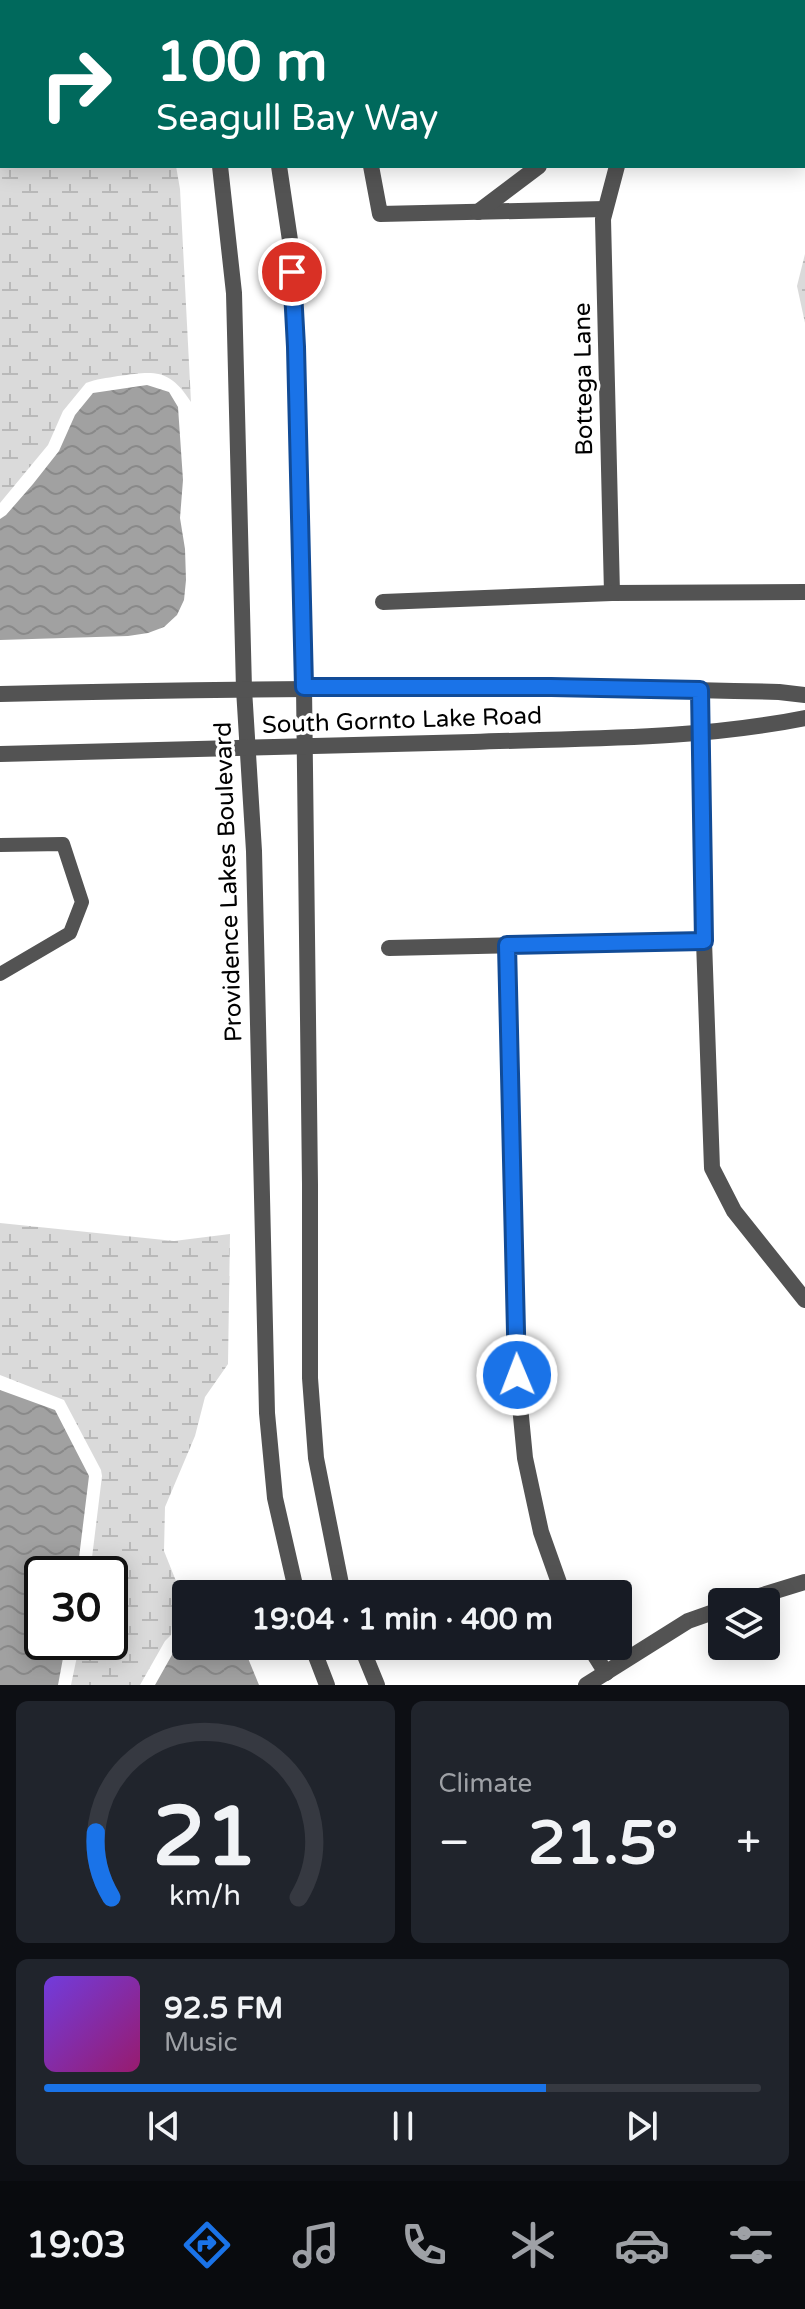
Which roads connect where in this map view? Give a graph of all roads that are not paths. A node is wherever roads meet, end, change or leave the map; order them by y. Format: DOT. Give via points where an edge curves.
graph roads {
  1 [pos="220,168"];
  2 [pos="279,168"];
  3 [pos="371,168"];
  4 [pos="536,168"];
  5 [pos="616,168"];
  6 [pos="605,209"];
  7 [pos="478,212"];
  8 [pos="805,592"];
  9 [pos="612,593"];
  10 [pos="383,602"];
  11 [pos="304,687"];
  12 [pos="244,689"];
  13 [pos="700,690"];
  14 [pos="0,694"];
  15 [pos="805,695"];
  16 [pos="805,718"];
  17 [pos="701,733"];
  18 [pos="305,747"];
  19 [pos="248,748"];
  20 [pos="0,754"];
  21 [pos="0,845"];
  22 [pos="704,941"];
  23 [pos="507,945"];
  24 [pos="389,948"];
  25 [pos="0,974"];
  26 [pos="805,1300"];
  27 [pos="294,1580"];
  28 [pos="340,1580"];
  29 [pos="558,1580"];
  30 [pos="805,1582"];
  31 [pos="780,1590"];
  32 [pos="708,1614"];
  33 [pos="317,1660"];
  34 [pos="367,1660"];
  35 [pos="598,1660"];
  36 [pos="606,1673"];
  37 [pos="327,1685"];
  38 [pos="377,1685"];
  39 [pos="586,1685"];
  1 -- 12 [label="street, Providence Lakes Boulevard" via="234,293"];
  2 -- 11 [label="street" via="291,247 296,347"];
  3 -- 7 [label="street" via="380,214"];
  4 -- 7 [label="street"];
  5 -- 6 [label="street, Bottega Lane"];
  6 -- 7 [label="street"];
  6 -- 9 [label="street, Bottega Lane"];
  8 -- 9 [label="street"];
  9 -- 10 [label="street"];
  11 -- 12 [label="street, South Gornto Lake Road"];
  11 -- 13 [label="street, South Gornto Lake Road"];
  11 -- 18 [label="street"];
  12 -- 14 [label="street, South Gornto Lake Road"];
  12 -- 19 [label="street, Providence Lakes Boulevard"];
  13 -- 15 [label="street, South Gornto Lake Road"];
  13 -- 17 [label="street"];
  16 -- 17 [label="street, South Gornto Lake Road"];
  17 -- 18 [label="street, South Gornto Lake Road"];
  17 -- 22 [label="street"];
  18 -- 19 [label="street, South Gornto Lake Road"];
  18 -- 28 [label="street" via="310,1378 316,1458"];
  19 -- 20 [label="street, South Gornto Lake Road"];
  19 -- 27 [label="street, Providence Lakes Boulevard" via="267,1413 275,1498"];
  21 -- 25 [label="lane" via="63,844 82,902 70,933"];
  22 -- 23 [label="street"];
  22 -- 26 [label="street" via="712,1168 734,1211"];
  23 -- 24 [label="street"];
  23 -- 29 [label="street" via="517,1375 525,1458"];
  30 -- 31 [label="street"];
  32 -- 36 [label="street"];
  33 -- 37 [label="street"];
  34 -- 38 [label="street"];
  35 -- 36 [label="street"];
  36 -- 39 [label="street"];
}
